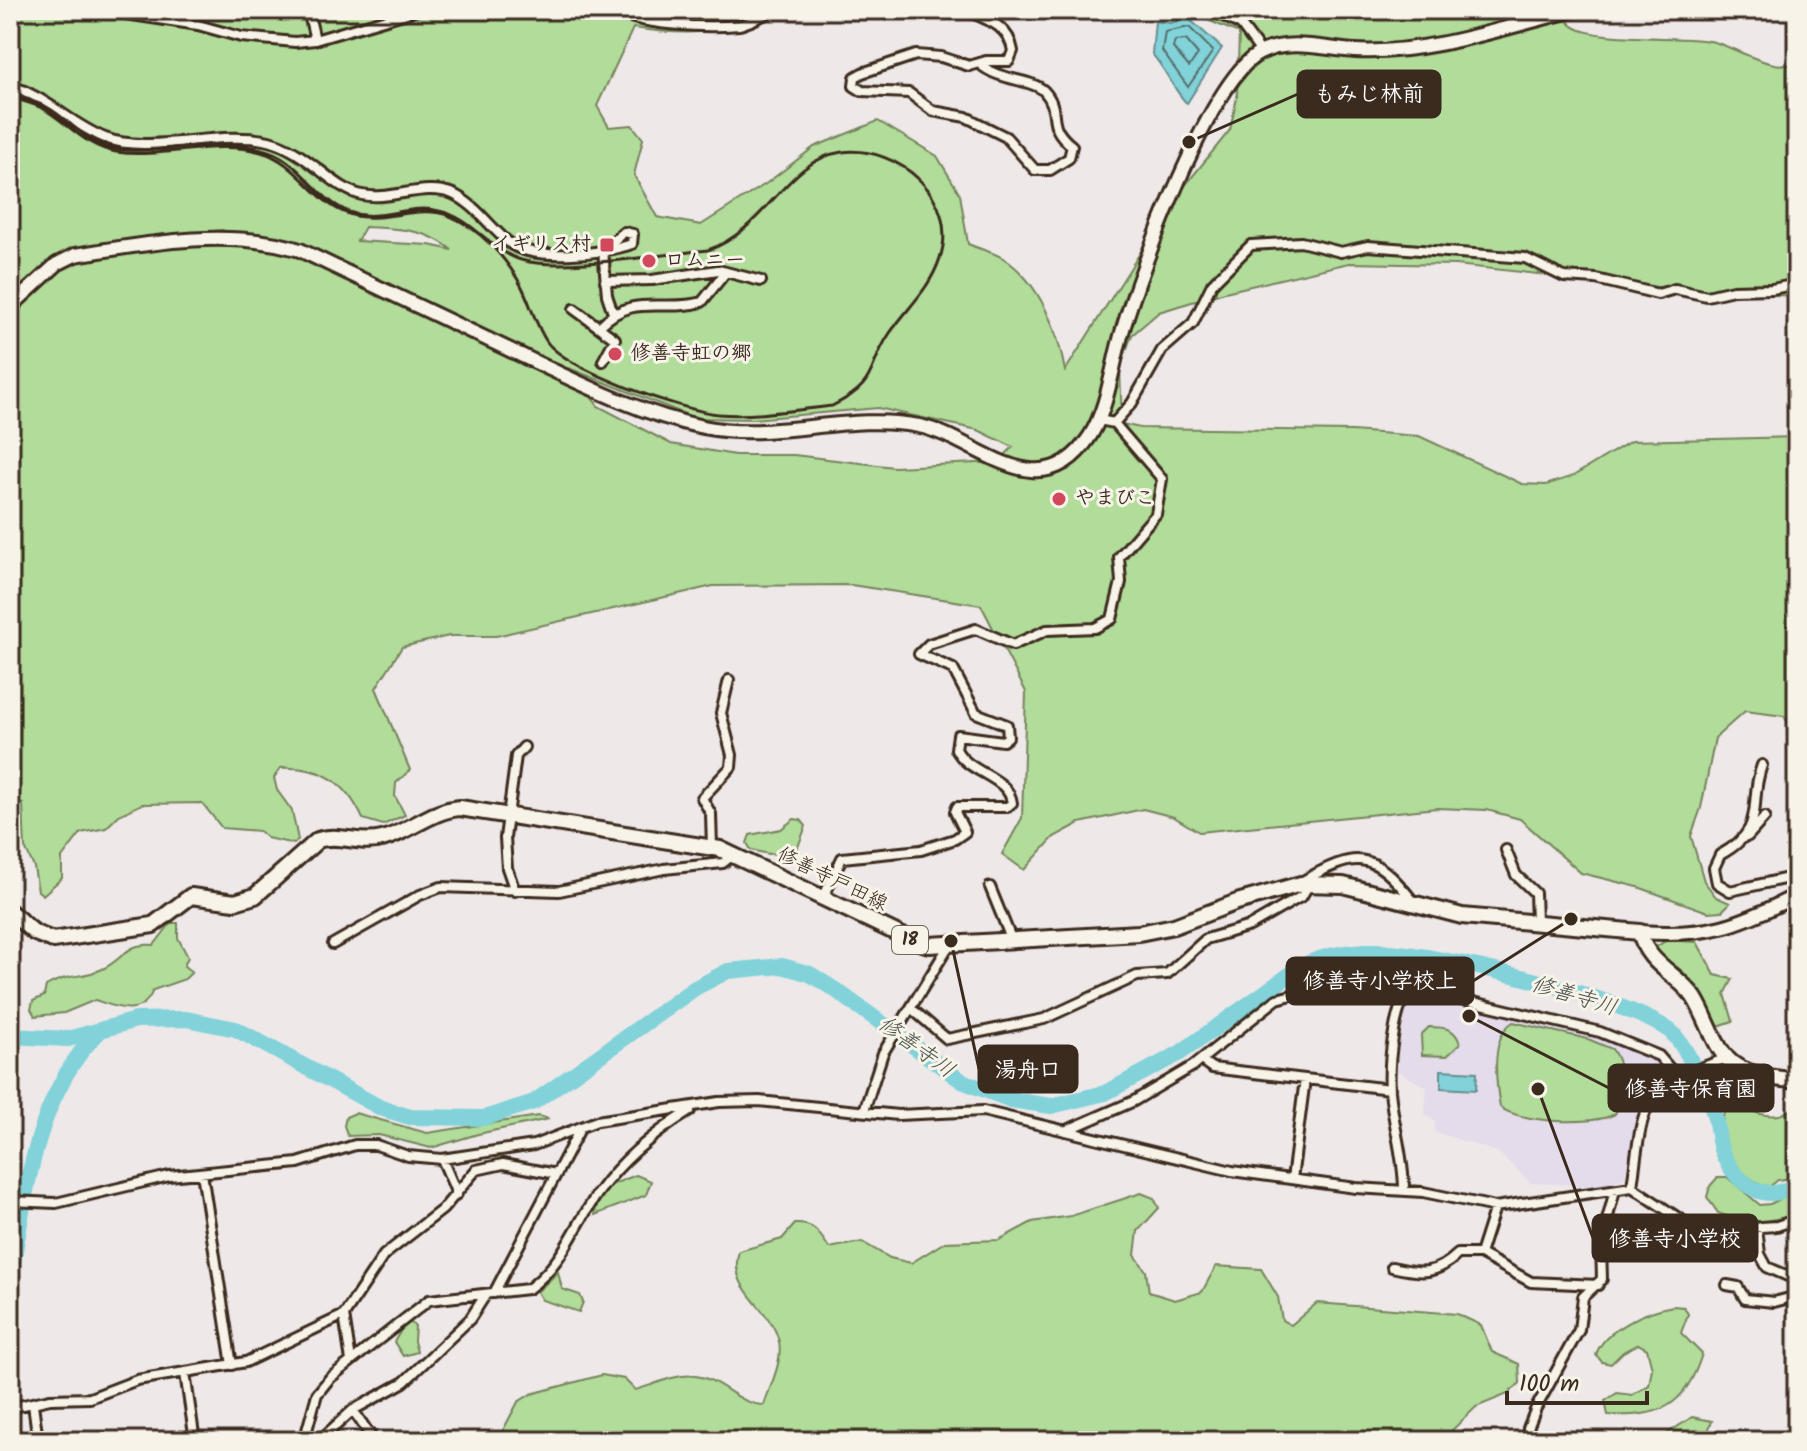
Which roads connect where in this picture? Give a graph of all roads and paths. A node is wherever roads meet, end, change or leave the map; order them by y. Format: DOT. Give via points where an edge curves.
graph roads {
  1 [pos="99,10"];
  2 [pos="308,10"];
  3 [pos="417,10"];
  4 [pos="614,10"];
  5 [pos="774,10"];
  6 [pos="965,10"];
  7 [pos="1211,10"];
  8 [pos="1575,10"];
  9 [pos="315,40"];
  10 [pos="1261,52"];
  11 [pos="980,64"];
  12 [pos="10,85"];
  13 [pos="726,272"];
  14 [pos="605,281"];
  15 [pos="761,281"];
  16 [pos="1797,284"];
  17 [pos="10,307"];
  18 [pos="574,309"];
  19 [pos="613,313"];
  20 [pos="600,326"];
  21 [pos="603,361"];
  22 [pos="1099,420"];
  23 [pos="1114,423"];
  24 [pos="729,680"];
  25 [pos="524,747"];
  26 [pos="1762,765"];
  27 [pos="510,815"];
  28 [pos="1765,817"];
  29 [pos="1744,839"];
  30 [pos="712,848"];
  31 [pos="1506,850"];
  32 [pos="733,855"];
  33 [pos="1797,876"];
  34 [pos="1303,884"];
  35 [pos="990,887"];
  36 [pos="515,891"];
  37 [pos="1797,895"];
  38 [pos="823,898"];
  39 [pos="1415,906"];
  40 [pos="10,912"];
  41 [pos="1536,922"];
  42 [pos="1640,932"];
  43 [pos="1013,942"];
  44 [pos="333,944"];
  45 [pos="948,947"];
  46 [pos="1408,987"];
  47 [pos="912,1009"];
  48 [pos="1723,1059"];
  49 [pos="1201,1060"];
  50 [pos="1680,1076"];
  51 [pos="1305,1079"];
  52 [pos="1797,1081"];
  53 [pos="1390,1089"];
  54 [pos="694,1108"];
  55 [pos="864,1111"];
  56 [pos="583,1125"];
  57 [pos="1064,1131"];
  58 [pos="442,1159"];
  59 [pos="202,1173"];
  60 [pos="556,1174"];
  61 [pos="1292,1179"];
  62 [pos="1632,1187"];
  63 [pos="1404,1190"];
  64 [pos="1615,1190"];
  65 [pos="457,1194"];
  66 [pos="11,1201"];
  67 [pos="1495,1207"];
  68 [pos="1797,1219"];
  69 [pos="1757,1228"];
  70 [pos="1480,1254"];
  71 [pos="1392,1267"];
  72 [pos="1797,1280"];
  73 [pos="1598,1285"];
  74 [pos="1727,1285"];
  75 [pos="490,1293"];
  76 [pos="1797,1296"];
  77 [pos="344,1315"];
  78 [pos="351,1361"];
  79 [pos="232,1365"];
  80 [pos="185,1373"];
  81 [pos="33,1404"];
  82 [pos="10,1408"];
  83 [pos="353,1410"];
  84 [pos="38,1441"];
  85 [pos="195,1441"];
  86 [pos="304,1441"];
  87 [pos="319,1441"];
  88 [pos="374,1441"];
  89 [pos="1528,1441"];
  1 -- 9 [label="street" via="241,37"];
  2 -- 9 [label="street"];
  3 -- 9 [label="street"];
  4 -- 5 [label="street" via="626,18 649,21 742,25"];
  6 -- 11 [label="street" via="999,26 1013,46 1009,61"];
  7 -- 10 [label="street" via="1241,25"];
  8 -- 10 [label="street" via="1401,49 1286,46"];
  10 -- 22 [label="street" via="1242,66 1226,91 1172,194 1143,264"];
  11 -- 11 [label="street" via="1046,93 1057,133 1072,146 1069,158 1039,171 1002,134 966,117 933,111 909,93 854,86 862,73 907,56 941,57 960,66"];
  12 -- 14 [label="street" via="47,100 107,139 257,138 297,151 359,194 452,194 523,250 603,250"];
  13 -- 14 [label="street"];
  13 -- 15 [label="street"];
  13 -- 19 [label="street" via="702,302 641,305"];
  14 -- 19 [label="street"];
  16 -- 23 [label="street" via="1702,297 1675,289 1658,294 1564,277 1525,258 1368,246 1349,253 1301,242 1257,244 1246,248 1212,284 1193,323 1162,350 1132,403"];
  17 -- 22 [label="street" via="57,264 75,255 252,238 300,250 589,387 706,428 919,426 1006,466 1034,470 1073,456"];
  18 -- 20 [label="street"];
  19 -- 20 [label="street"];
  20 -- 21 [label="street" via="615,339"];
  22 -- 23 [label="street"];
  23 -- 38 [label="street" via="1162,479 1156,514 1119,557 1121,582 1112,619 1095,628 1047,630 1013,645 976,629 929,644 919,654 953,669 976,713 1007,725 1003,741 958,735 956,749 967,766 1005,786 1012,803 957,807 965,832 942,844 842,858"];
  24 -- 30 [label="street" via="721,713 731,767 702,798 711,814"];
  25 -- 27 [label="street" via="516,756"];
  26 -- 29 [label="street" via="1757,807"];
  27 -- 30 [label="main road, 修善寺戸田線 / 18"];
  27 -- 36 [label="street" via="505,853"];
  27 -- 40 [label="main road, 修善寺戸田線 / 18" via="452,809 383,839 327,837 310,845 255,896 235,902 191,896 153,925 53,940"];
  28 -- 29 [label="street"];
  29 -- 33 [label="street" via="1716,861 1714,875 1722,889 1747,890"];
  30 -- 32 [label="main road, 修善寺戸田線 / 18"];
  31 -- 41 [label="street" via="1516,875 1535,893"];
  32 -- 36 [label="street" via="723,863 572,889"];
  32 -- 38 [label="main road, 修善寺戸田線 / 18"];
  34 -- 39 [label="main road, 修善寺戸田線 / 18" via="1343,885"];
  34 -- 39 [label="street" via="1340,862 1363,858 1391,877"];
  34 -- 43 [label="main road, 修善寺戸田線 / 18" via="1163,928"];
  34 -- 47 [label="street" via="1302,896 1250,926 1206,939 1167,974 1137,976 1045,1019 947,1039"];
  35 -- 43 [label="street"];
  36 -- 44 [label="street" via="441,887"];
  37 -- 42 [label="street" via="1723,929"];
  38 -- 45 [label="main road, 修善寺戸田線 / 18" via="918,943"];
  39 -- 41 [label="main road, 修善寺戸田線 / 18"];
  41 -- 42 [label="main road, 修善寺戸田線 / 18"];
  42 -- 48 [label="main road" via="1648,955 1696,999"];
  43 -- 45 [label="main road, 修善寺戸田線 / 18"];
  45 -- 47 [label="street"];
  46 -- 49 [label="street" via="1340,982 1295,991 1277,999"];
  46 -- 50 [label="street" via="1628,1041 1659,1056"];
  46 -- 53 [label="street" via="1398,1006"];
  47 -- 55 [label="street" via="883,1053"];
  48 -- 50 [label="street"];
  48 -- 52 [label="main road" via="1747,1071"];
  49 -- 51 [label="street" via="1212,1068"];
  49 -- 57 [label="street" via="1134,1101"];
  50 -- 62 [label="street" via="1646,1103"];
  51 -- 53 [label="street"];
  51 -- 61 [label="street"];
  53 -- 63 [label="street"];
  54 -- 55 [label="street" via="759,1101"];
  54 -- 56 [label="street"];
  54 -- 75 [label="street" via="645,1140 611,1176 564,1252 536,1283 528,1289"];
  55 -- 57 [label="street" via="915,1116 983,1111"];
  56 -- 58 [label="street" via="534,1145"];
  56 -- 60 [label="street"];
  57 -- 61 [label="street" via="1232,1171"];
  58 -- 59 [label="street" via="355,1145 284,1165"];
  58 -- 65 [label="street"];
  59 -- 66 [label="street" via="136,1182 56,1203"];
  59 -- 79 [label="street"];
  60 -- 65 [label="street" via="489,1166 476,1170"];
  60 -- 75 [label="street"];
  61 -- 63 [label="street"];
  62 -- 64 [label="street"];
  62 -- 69 [label="street" via="1692,1230"];
  63 -- 67 [label="street"];
  64 -- 67 [label="street"];
  64 -- 73 [label="street" via="1601,1243"];
  65 -- 77 [label="street" via="384,1255"];
  67 -- 70 [label="street"];
  68 -- 69 [label="street"];
  69 -- 72 [label="street" via="1767,1267"];
  70 -- 71 [label="street" via="1458,1254 1447,1267 1425,1272"];
  70 -- 73 [label="street" via="1531,1282"];
  73 -- 89 [label="street" via="1583,1297 1579,1330 1536,1408"];
  74 -- 76 [label="street" via="1738,1287 1745,1299 1774,1302"];
  75 -- 78 [label="street" via="429,1300"];
  75 -- 83 [label="street" via="404,1382"];
  77 -- 78 [label="street"];
  77 -- 79 [label="street"];
  78 -- 86 [label="street" via="317,1394"];
  79 -- 80 [label="street"];
  80 -- 81 [label="street" via="137,1380 90,1398"];
  80 -- 85 [label="street"];
  81 -- 82 [label="street"];
  81 -- 84 [label="street"];
  83 -- 87 [label="street"];
  83 -- 88 [label="street"];
}
